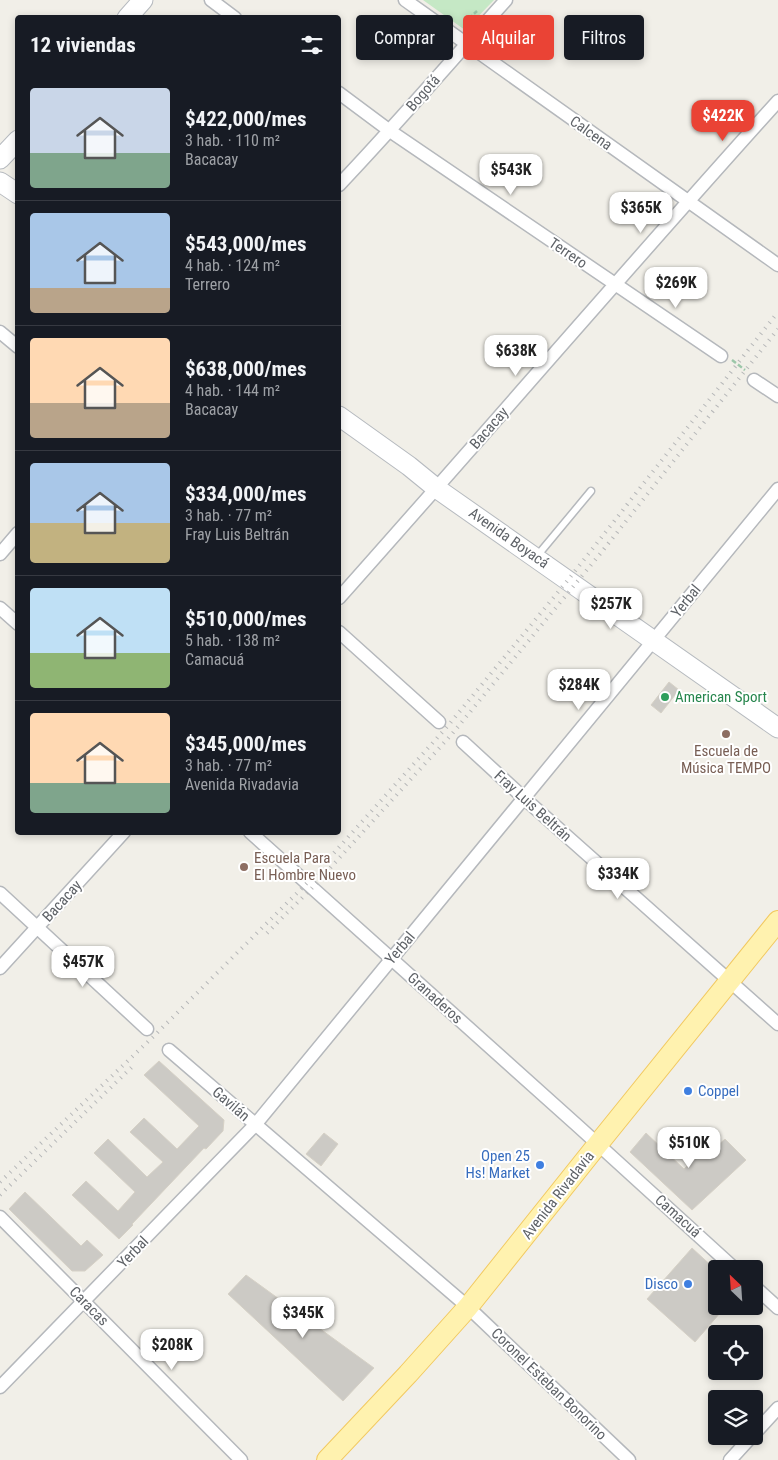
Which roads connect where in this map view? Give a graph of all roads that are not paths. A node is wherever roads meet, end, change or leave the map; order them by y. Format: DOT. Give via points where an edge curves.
graph roads {
  1 [pos="143,0"];
  2 [pos="211,0"];
  3 [pos="405,0"];
  4 [pos="506,0"];
  5 [pos="130,15"];
  6 [pos="231,15"];
  7 [pos="492,15"];
  8 [pos="463,41"];
  9 [pos="463,46"];
  10 [pos="490,60"];
  11 [pos="341,94"];
  12 [pos="778,101"];
  13 [pos="390,131"];
  14 [pos="15,143"];
  15 [pos="0,159"];
  16 [pos="0,182"];
  17 [pos="341,183"];
  18 [pos="15,192"];
  19 [pos="688,201"];
  20 [pos="778,265"];
  21 [pos="616,285"];
  22 [pos="0,332"];
  23 [pos="15,344"];
  24 [pos="724,360"];
  25 [pos="754,380"];
  26 [pos="778,396"];
  27 [pos="341,417"];
  28 [pos="436,488"];
  29 [pos="778,489"];
  30 [pos="591,491"];
  31 [pos="15,536"];
  32 [pos="0,554"];
  33 [pos="536,557"];
  34 [pos="341,596"];
  35 [pos="0,608"];
  36 [pos="15,621"];
  37 [pos="341,634"];
  38 [pos="654,640"];
  39 [pos="439,722"];
  40 [pos="778,728"];
  41 [pos="463,742"];
  42 [pos="524,799"];
  43 [pos="121,835"];
  44 [pos="253,835"];
  45 [pos="0,893"];
  46 [pos="778,921"];
  47 [pos="38,928"];
  48 [pos="391,959"];
  49 [pos="0,968"];
  50 [pos="730,981"];
  51 [pos="778,1024"];
  52 [pos="146,1029"];
  53 [pos="169,1050"];
  54 [pos="255,1125"];
  55 [pos="598,1144"];
  56 [pos="0,1217"];
  57 [pos="725,1260"];
  58 [pos="763,1294"];
  59 [pos="84,1301"];
  60 [pos="468,1307"];
  61 [pos="778,1308"];
  62 [pos="0,1387"];
  63 [pos="778,1408"];
  64 [pos="763,1424"];
  65 [pos="744,1445"];
  66 [pos="241,1460"];
  67 [pos="327,1460"];
  68 [pos="629,1460"];
  69 [pos="730,1460"];
  1 -- 5 [label="main road"];
  2 -- 6 [label="street"];
  3 -- 8 [label="street, Calcena"];
  4 -- 7 [label="street, Bogotá"];
  9 -- 13 [label="street, Bogotá"];
  10 -- 19 [label="street, Calcena"];
  11 -- 13 [label="street, Terrero"];
  12 -- 19 [label="street, Bacacay"];
  13 -- 17 [label="street, Bogotá"];
  13 -- 21 [label="street, Terrero"];
  14 -- 15 [label="main road"];
  16 -- 18 [label="main road"];
  19 -- 20 [label="street, Calcena"];
  19 -- 21 [label="street, Bacacay"];
  21 -- 24 [label="street, Terrero"];
  21 -- 28 [label="street, Bacacay"];
  22 -- 23 [label="street"];
  25 -- 26 [label="street"];
  27 -- 28 [label="main road, Avenida Boyacá"];
  28 -- 33 [label="main road, Avenida Boyacá"];
  28 -- 34 [label="street, Bacacay"];
  29 -- 38 [label="street, Yerbal"];
  30 -- 33 [label="lane"];
  31 -- 32 [label="street"];
  33 -- 38 [label="main road, Avenida Boyacá"];
  35 -- 36 [label="street"];
  37 -- 39 [label="street"];
  38 -- 40 [label="main road, Avenida Boyacá"];
  38 -- 42 [label="street, Yerbal"];
  41 -- 42 [label="street, Fray Luis Beltrán"];
  42 -- 48 [label="street, Yerbal"];
  42 -- 50 [label="street, Fray Luis Beltrán"];
  43 -- 47 [label="street, Bacacay"];
  44 -- 48 [label="street, Granaderos"];
  45 -- 47 [label="street"];
  46 -- 50 [label="main road, Avenida Rivadavia"];
  47 -- 49 [label="street, Bacacay"];
  47 -- 52 [label="street"];
  48 -- 54 [label="street, Yerbal"];
  48 -- 55 [label="street, Granaderos"];
  50 -- 51 [label="street, Fray Luis Beltrán"];
  50 -- 55 [label="main road, Avenida Rivadavia"];
  53 -- 54 [label="street, Gavilán"];
  54 -- 59 [label="street, Yerbal"];
  54 -- 60 [label="street, Gavilán"];
  55 -- 57 [label="street, Camacuá"];
  55 -- 60 [label="main road, Avenida Rivadavia"];
  56 -- 59 [label="street, Caracas"];
  58 -- 61 [label="street"];
  59 -- 62 [label="street, Yerbal"];
  59 -- 66 [label="street, Caracas"];
  60 -- 67 [label="main road, Avenida Rivadavia"];
  60 -- 68 [label="street, Coronel Esteban Bonorino"];
  63 -- 64 [label="street"];
  65 -- 69 [label="street"];
}
